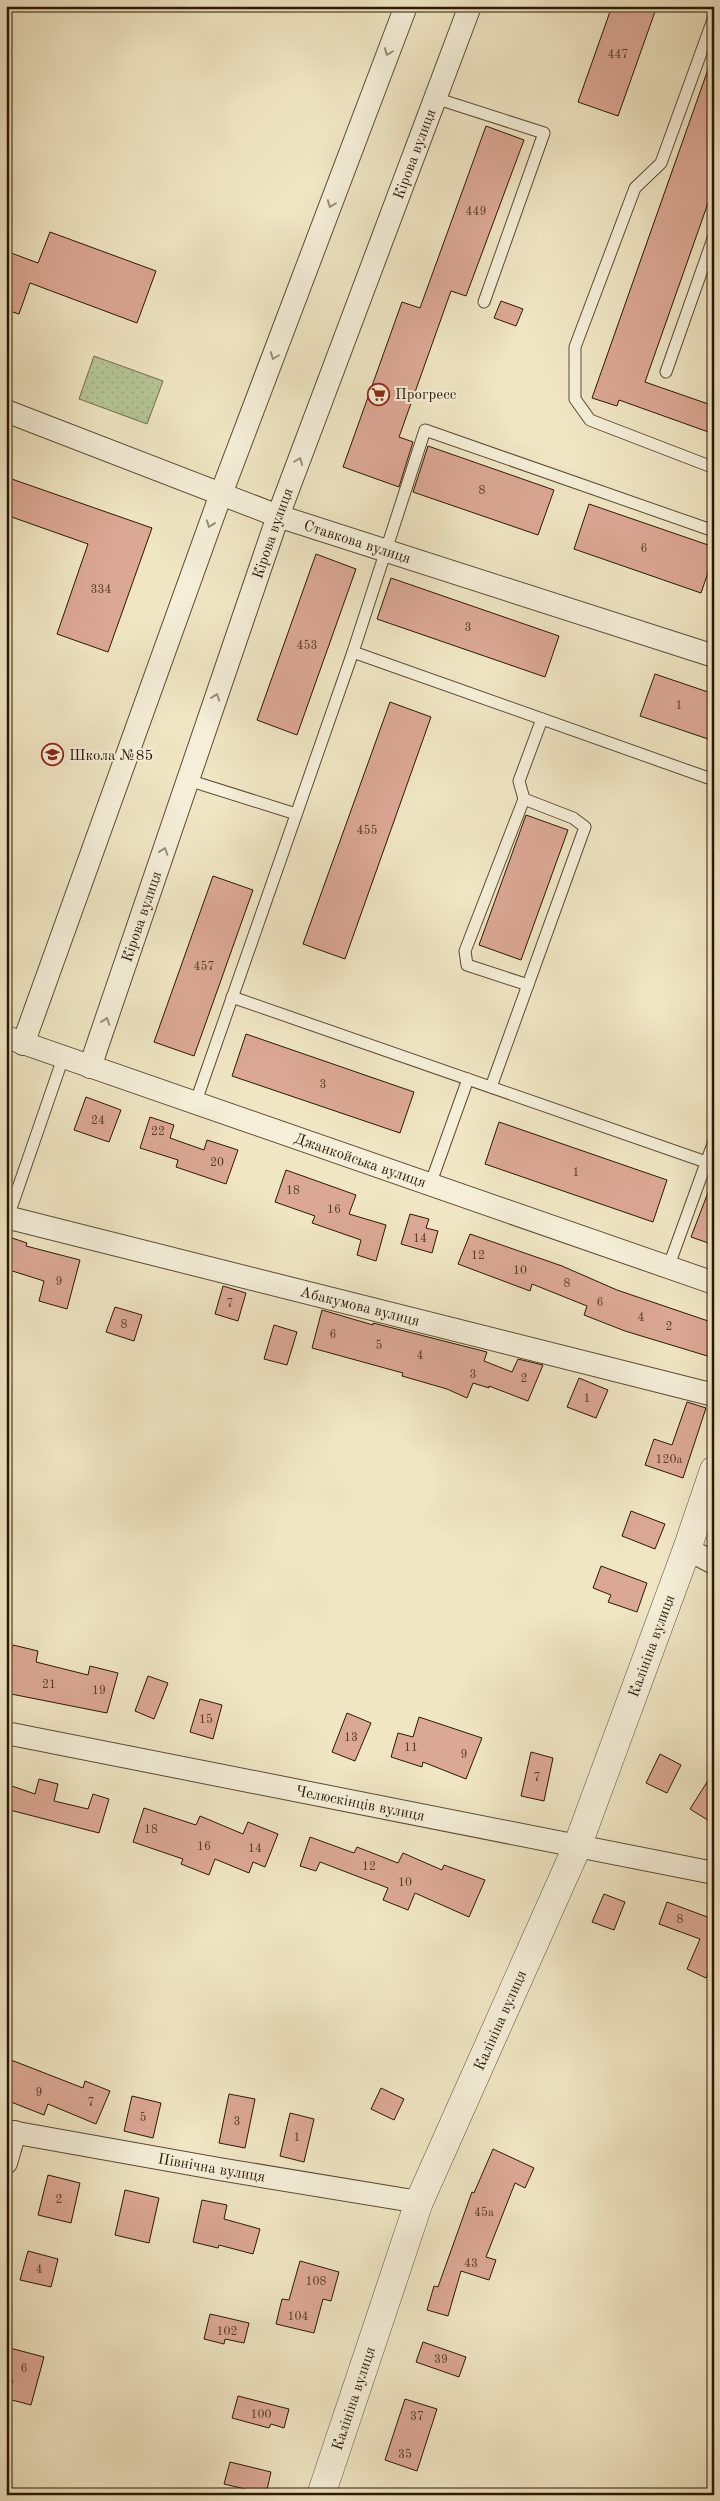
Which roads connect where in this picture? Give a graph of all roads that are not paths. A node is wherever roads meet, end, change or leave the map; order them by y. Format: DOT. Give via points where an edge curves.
graph roads {
  1 [pos="406,6"];
  2 [pos="470,6"];
  3 [pos="714,18"];
  4 [pos="435,98"];
  5 [pos="714,236"];
  6 [pos="484,302"];
  7 [pos="666,372"];
  8 [pos="6,411"];
  9 [pos="714,470"];
  10 [pos="222,494"];
  11 [pos="278,516"];
  12 [pos="714,531"];
  13 [pos="386,550"];
  14 [pos="353,652"];
  15 [pos="714,656"];
  16 [pos="542,719"];
  17 [pos="188,780"];
  18 [pos="714,780"];
  19 [pos="524,799"];
  20 [pos="296,814"];
  21 [pos="528,985"];
  22 [pos="232,997"];
  23 [pos="15,1041"];
  24 [pos="64,1058"];
  25 [pos="90,1067"];
  26 [pos="468,1079"];
  27 [pos="490,1087"];
  28 [pos="195,1104"];
  29 [pos="714,1141"];
  30 [pos="706,1162"];
  31 [pos="430,1185"];
  32 [pos="7,1217"];
  33 [pos="668,1268"];
  34 [pos="714,1283"];
  35 [pos="714,1395"];
  36 [pos="714,1470"];
  37 [pos="687,1549"];
  38 [pos="714,1563"];
  39 [pos="6,1733"];
  40 [pos="577,1847"];
  41 [pos="714,1873"];
  42 [pos="10,2131"];
  43 [pos="6,2163"];
  44 [pos="418,2202"];
  45 [pos="321,2495"];
  1 -- 10 [label="street, one-way"];
  2 -- 4 [label="street, Кірова вулиця"];
  3 -- 9 [label="lane" via="661,163 636,188 575,346 575,399 590,420 712,466"];
  4 -- 6 [label="lane" via="544,133"];
  11 -- 4 [label="street, Кірова вулиця, one-way"];
  5 -- 7 [label="lane"];
  8 -- 10 [label="street, Ставкова вулиця"];
  10 -- 11 [label="street, Ставкова вулиця"];
  10 -- 23 [label="street, one-way"];
  11 -- 13 [label="street, Ставкова вулиця"];
  17 -- 11 [label="street, Кірова вулиця, one-way"];
  12 -- 13 [label="lane" via="425,430"];
  13 -- 14 [label="lane"];
  13 -- 15 [label="street, Ставкова вулиця"];
  14 -- 16 [label="lane"];
  14 -- 20 [label="lane"];
  16 -- 18 [label="lane"];
  16 -- 19 [label="lane" via="519,781"];
  17 -- 20 [label="lane"];
  25 -- 17 [label="street, Кірова вулиця, one-way"];
  19 -- 21 [label="lane" via="573,818 585,827"];
  19 -- 21 [label="lane" via="465,951 468,965"];
  20 -- 22 [label="lane"];
  21 -- 27 [label="lane"];
  22 -- 26 [label="lane"];
  22 -- 28 [label="lane"];
  23 -- 24 [label="street, Джанкойська вулиця"];
  24 -- 25 [label="street, Джанкойська вулиця"];
  24 -- 32 [label="lane"];
  25 -- 28 [label="street, Джанкойська вулиця"];
  26 -- 27 [label="lane"];
  26 -- 31 [label="lane"];
  27 -- 30 [label="lane"];
  28 -- 31 [label="street, Джанкойська вулиця"];
  29 -- 30 [label="lane"];
  30 -- 33 [label="lane"];
  31 -- 33 [label="street, Джанкойська вулиця"];
  32 -- 35 [label="street, Абакумова вулиця"];
  33 -- 34 [label="street, Джанкойська вулиця"];
  36 -- 37 [label="street, Калініна вулиця"];
  37 -- 38 [label="street"];
  37 -- 40 [label="street, Калініна вулиця"];
  39 -- 40 [label="street, Челюскінців вулиця"];
  40 -- 41 [label="street, Челюскінців вулиця"];
  40 -- 44 [label="street, Калініна вулиця"];
  42 -- 43 [label="street"];
  42 -- 44 [label="street, Північна вулиця"];
  44 -- 45 [label="street, Калініна вулиця"];
}
